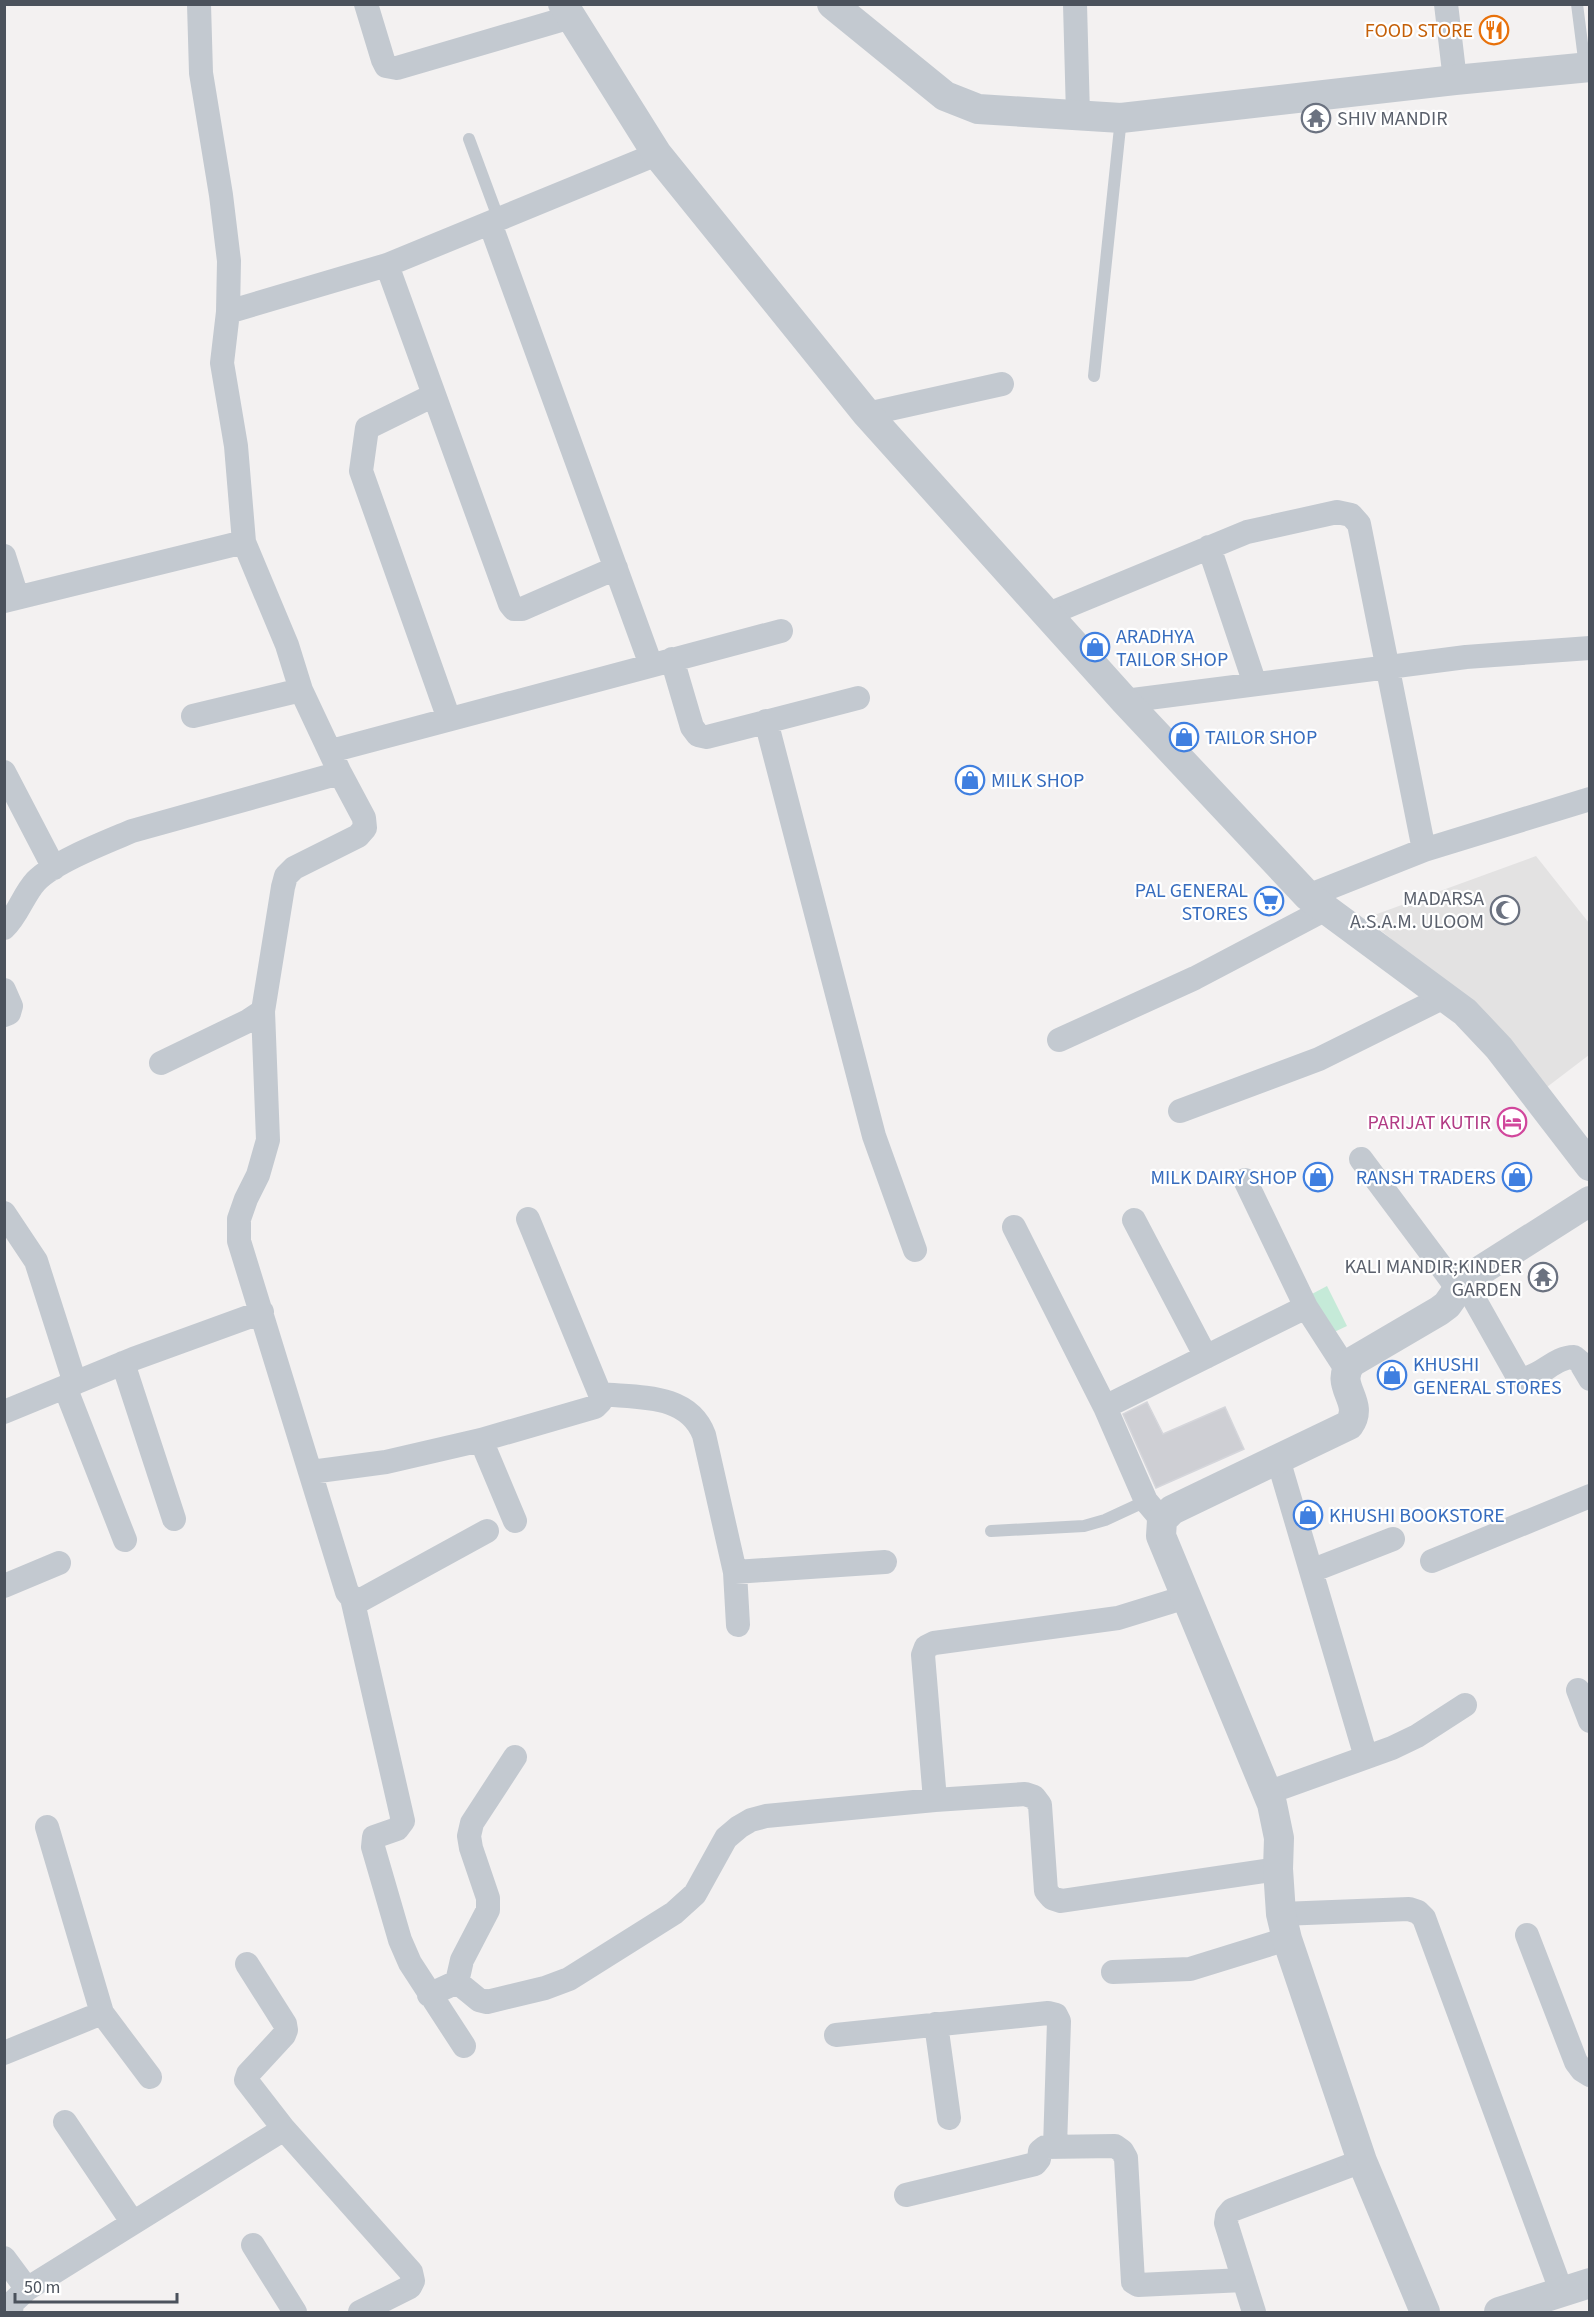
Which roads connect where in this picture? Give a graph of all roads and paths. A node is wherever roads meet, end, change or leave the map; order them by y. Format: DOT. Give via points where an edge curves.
graph roads {
  1 [pos="199,4"];
  2 [pos="366,4"];
  3 [pos="832,4"];
  4 [pos="1075,4"];
  5 [pos="1446,4"];
  6 [pos="1577,4"];
  7 [pos="567,11"];
  8 [pos="1587,67"];
  9 [pos="1455,80"];
  10 [pos="1078,115"];
  11 [pos="1121,118"];
  12 [pos="469,139"];
  13 [pos="657,154"];
  14 [pos="495,221"];
  15 [pos="387,265"];
  16 [pos="228,312"];
  17 [pos="1094,376"];
  18 [pos="1002,384"];
  19 [pos="434,395"];
  20 [pos="867,414"];
  21 [pos="244,542"];
  22 [pos="1209,548"];
  23 [pos="4,556"];
  24 [pos="616,568"];
  25 [pos="11,599"];
  26 [pos="1046,615"];
  27 [pos="781,632"];
  28 [pos="1590,648"];
  29 [pos="662,662"];
  30 [pos="1387,667"];
  31 [pos="1255,684"];
  32 [pos="301,690"];
  33 [pos="858,698"];
  34 [pos="1125,701"];
  35 [pos="193,716"];
  36 [pos="449,719"];
  37 [pos="766,722"];
  38 [pos="331,751"];
  39 [pos="4,772"];
  40 [pos="340,773"];
  41 [pos="1590,799"];
  42 [pos="1424,850"];
  43 [pos="54,868"];
  44 [pos="1317,903"];
  45 [pos="4,928"];
  46 [pos="4,990"];
  47 [pos="1444,997"];
  48 [pos="263,1011"];
  49 [pos="4,1016"];
  50 [pos="1059,1040"];
  51 [pos="161,1063"];
  52 [pos="1180,1111"];
  53 [pos="1361,1159"];
  54 [pos="1590,1166"];
  55 [pos="1245,1180"];
  56 [pos="1590,1201"];
  57 [pos="4,1213"];
  58 [pos="528,1219"];
  59 [pos="1134,1220"];
  60 [pos="1014,1227"];
  61 [pos="915,1250"];
  62 [pos="1461,1285"];
  63 [pos="1306,1307"];
  64 [pos="262,1312"];
  65 [pos="1206,1357"];
  66 [pos="123,1363"];
  67 [pos="1346,1369"];
  68 [pos="1590,1379"];
  69 [pos="70,1385"];
  70 [pos="600,1394"];
  71 [pos="1105,1407"];
  72 [pos="4,1412"];
  73 [pos="481,1440"];
  74 [pos="1278,1459"];
  75 [pos="311,1472"];
  76 [pos="1590,1496"];
  77 [pos="1154,1510"];
  78 [pos="174,1519"];
  79 [pos="514,1521"];
  80 [pos="487,1531"];
  81 [pos="991,1531"];
  82 [pos="1393,1539"];
  83 [pos="125,1540"];
  84 [pos="1432,1561"];
  85 [pos="885,1562"];
  86 [pos="59,1563"];
  87 [pos="1311,1571"];
  88 [pos="735,1572"];
  89 [pos="4,1586"];
  90 [pos="1186,1596"];
  91 [pos="352,1598"];
  92 [pos="738,1625"];
  93 [pos="1578,1690"];
  94 [pos="1466,1705"];
  95 [pos="1590,1721"];
  96 [pos="515,1757"];
  97 [pos="1366,1757"];
  98 [pos="1267,1793"];
  99 [pos="935,1800"];
  100 [pos="47,1827"];
  101 [pos="1278,1869"];
  102 [pos="1284,1926"];
  103 [pos="1527,1935"];
  104 [pos="247,1964"];
  105 [pos="1113,1972"];
  106 [pos="457,1982"];
  107 [pos="429,1995"];
  108 [pos="102,2013"];
  109 [pos="936,2024"];
  110 [pos="836,2036"];
  111 [pos="464,2046"];
  112 [pos="6,2049"];
  113 [pos="1590,2075"];
  114 [pos="150,2077"];
  115 [pos="949,2118"];
  116 [pos="65,2122"];
  117 [pos="284,2129"];
  118 [pos="1054,2147"];
  119 [pos="1362,2161"];
  120 [pos="906,2194"];
  121 [pos="133,2223"];
  122 [pos="253,2245"];
  123 [pos="4,2258"];
  124 [pos="1244,2280"];
  125 [pos="1576,2288"];
  126 [pos="27,2289"];
  127 [pos="1501,2312"];
  128 [pos="11,2313"];
  129 [pos="295,2313"];
  130 [pos="360,2313"];
  131 [pos="1254,2313"];
  132 [pos="1425,2313"];
  1 -- 16 [label="street" via="201,73 229,261"];
  2 -- 7 [label="street" via="382,60 386,66 397,68"];
  3 -- 10 [label="street" via="945,96 959,103 978,109"];
  4 -- 10 [label="street"];
  5 -- 9 [label="street"];
  6 -- 8 [label="lane"];
  7 -- 13 [label="street"];
  8 -- 9 [label="street"];
  9 -- 11 [label="street"];
  10 -- 11 [label="street"];
  11 -- 17 [label="lane"];
  12 -- 14 [label="lane"];
  13 -- 14 [label="street"];
  13 -- 20 [label="street"];
  14 -- 15 [label="street"];
  14 -- 24 [label="street"];
  15 -- 16 [label="street"];
  15 -- 19 [label="street"];
  16 -- 21 [label="street" via="222,363 236,446"];
  18 -- 20 [label="street"];
  19 -- 24 [label="street" via="514,609"];
  19 -- 36 [label="street" via="367,428 361,471"];
  20 -- 26 [label="street"];
  21 -- 25 [label="street"];
  21 -- 32 [label="street" via="287,645"];
  22 -- 26 [label="street"];
  22 -- 30 [label="street" via="1247,532 1337,512 1351,515 1359,524"];
  22 -- 31 [label="street"];
  23 -- 25 [label="street"];
  24 -- 29 [label="street"];
  26 -- 34 [label="street"];
  27 -- 29 [label="street"];
  28 -- 30 [label="street"];
  29 -- 36 [label="street"];
  29 -- 37 [label="street" via="698,735 707,737"];
  30 -- 31 [label="street"];
  30 -- 42 [label="street"];
  31 -- 34 [label="street"];
  32 -- 35 [label="street"];
  32 -- 38 [label="street"];
  33 -- 37 [label="street"];
  34 -- 44 [label="street"];
  36 -- 38 [label="street"];
  37 -- 61 [label="street" via="874,1136"];
  38 -- 40 [label="street"];
  39 -- 43 [label="street"];
  40 -- 43 [label="street" via="132,831"];
  40 -- 48 [label="street" via="364,818 364,828 358,836 294,868 286,876"];
  41 -- 42 [label="street"];
  42 -- 44 [label="street"];
  43 -- 45 [label="street" via="36,882"];
  44 -- 47 [label="street"];
  44 -- 50 [label="street" via="1195,978"];
  46 -- 49 [label="street" via="11,1006"];
  47 -- 52 [label="street" via="1319,1059"];
  47 -- 54 [label="street" via="1465,1012 1499,1048"];
  48 -- 51 [label="street"];
  48 -- 64 [label="street" via="268,1140 239,1219 239,1241"];
  53 -- 62 [label="street"];
  55 -- 63 [label="street"];
  56 -- 62 [label="street"];
  57 -- 69 [label="street" via="36,1261"];
  58 -- 70 [label="street"];
  59 -- 65 [label="street"];
  60 -- 71 [label="street"];
  62 -- 67 [label="street" via="1447,1305"];
  62 -- 68 [label="street" via="1522,1379 1531,1378 1564,1357 1574,1356"];
  63 -- 65 [label="street"];
  63 -- 67 [label="street"];
  64 -- 66 [label="street"];
  64 -- 75 [label="street"];
  65 -- 71 [label="street"];
  66 -- 69 [label="street"];
  66 -- 78 [label="street"];
  67 -- 74 [label="street" via="1344,1378 1355,1408 1349,1425"];
  69 -- 72 [label="street"];
  69 -- 83 [label="street"];
  70 -- 73 [label="street" via="595,1407"];
  70 -- 88 [label="street" via="666,1400 691,1413 700,1424"];
  71 -- 77 [label="street"];
  73 -- 75 [label="street" via="386,1462"];
  73 -- 79 [label="street"];
  74 -- 77 [label="street" via="1172,1510"];
  74 -- 87 [label="street"];
  75 -- 91 [label="street"];
  76 -- 84 [label="street"];
  77 -- 81 [label="lane" via="1084,1526"];
  77 -- 90 [label="street"];
  80 -- 91 [label="street" via="361,1600"];
  82 -- 87 [label="street"];
  85 -- 88 [label="street"];
  86 -- 89 [label="street"];
  87 -- 97 [label="street"];
  88 -- 92 [label="street"];
  90 -- 98 [label="street"];
  90 -- 99 [label="street" via="1118,1618 926,1647 923,1655"];
  91 -- 107 [label="street" via="403,1821 397,1829 374,1838 373,1847 400,1940"];
  93 -- 95 [label="street"];
  94 -- 97 [label="street" via="1417,1737"];
  96 -- 106 [label="street" via="472,1822 471,1848 488,1898 488,1910 462,1960"];
  97 -- 98 [label="street"];
  98 -- 101 [label="street" via="1279,1838"];
  99 -- 101 [label="street" via="1025,1794 1034,1797 1040,1805 1046,1891 1061,1901"];
  99 -- 106 [label="street" via="766,1816 751,1821 726,1838 702,1883 685,1904 569,1979 487,2002"];
  100 -- 108 [label="street"];
  101 -- 102 [label="street"];
  102 -- 105 [label="street" via="1190,1969"];
  102 -- 119 [label="street"];
  102 -- 125 [label="street" via="1409,1909 1424,1918"];
  103 -- 113 [label="street" via="1576,2062"];
  104 -- 117 [label="street" via="286,2030 246,2080"];
  106 -- 107 [label="street"];
  107 -- 111 [label="street"];
  108 -- 112 [label="street"];
  108 -- 114 [label="street"];
  109 -- 110 [label="street"];
  109 -- 115 [label="street"];
  109 -- 118 [label="street" via="1056,2015 1059,2021"];
  116 -- 121 [label="street"];
  117 -- 121 [label="street"];
  117 -- 130 [label="street" via="411,2272 410,2287"];
  118 -- 120 [label="street" via="1042,2148 1035,2164"];
  118 -- 124 [label="street" via="1115,2146 1122,2151 1126,2158 1133,2282 1138,2285"];
  119 -- 124 [label="street" via="1232,2210 1226,2223"];
  119 -- 132 [label="street"];
  121 -- 126 [label="street"];
  122 -- 129 [label="street"];
  123 -- 126 [label="street"];
  124 -- 131 [label="street"];
  125 -- 127 [label="street"];
  126 -- 128 [label="street" via="12,2303"];
}
